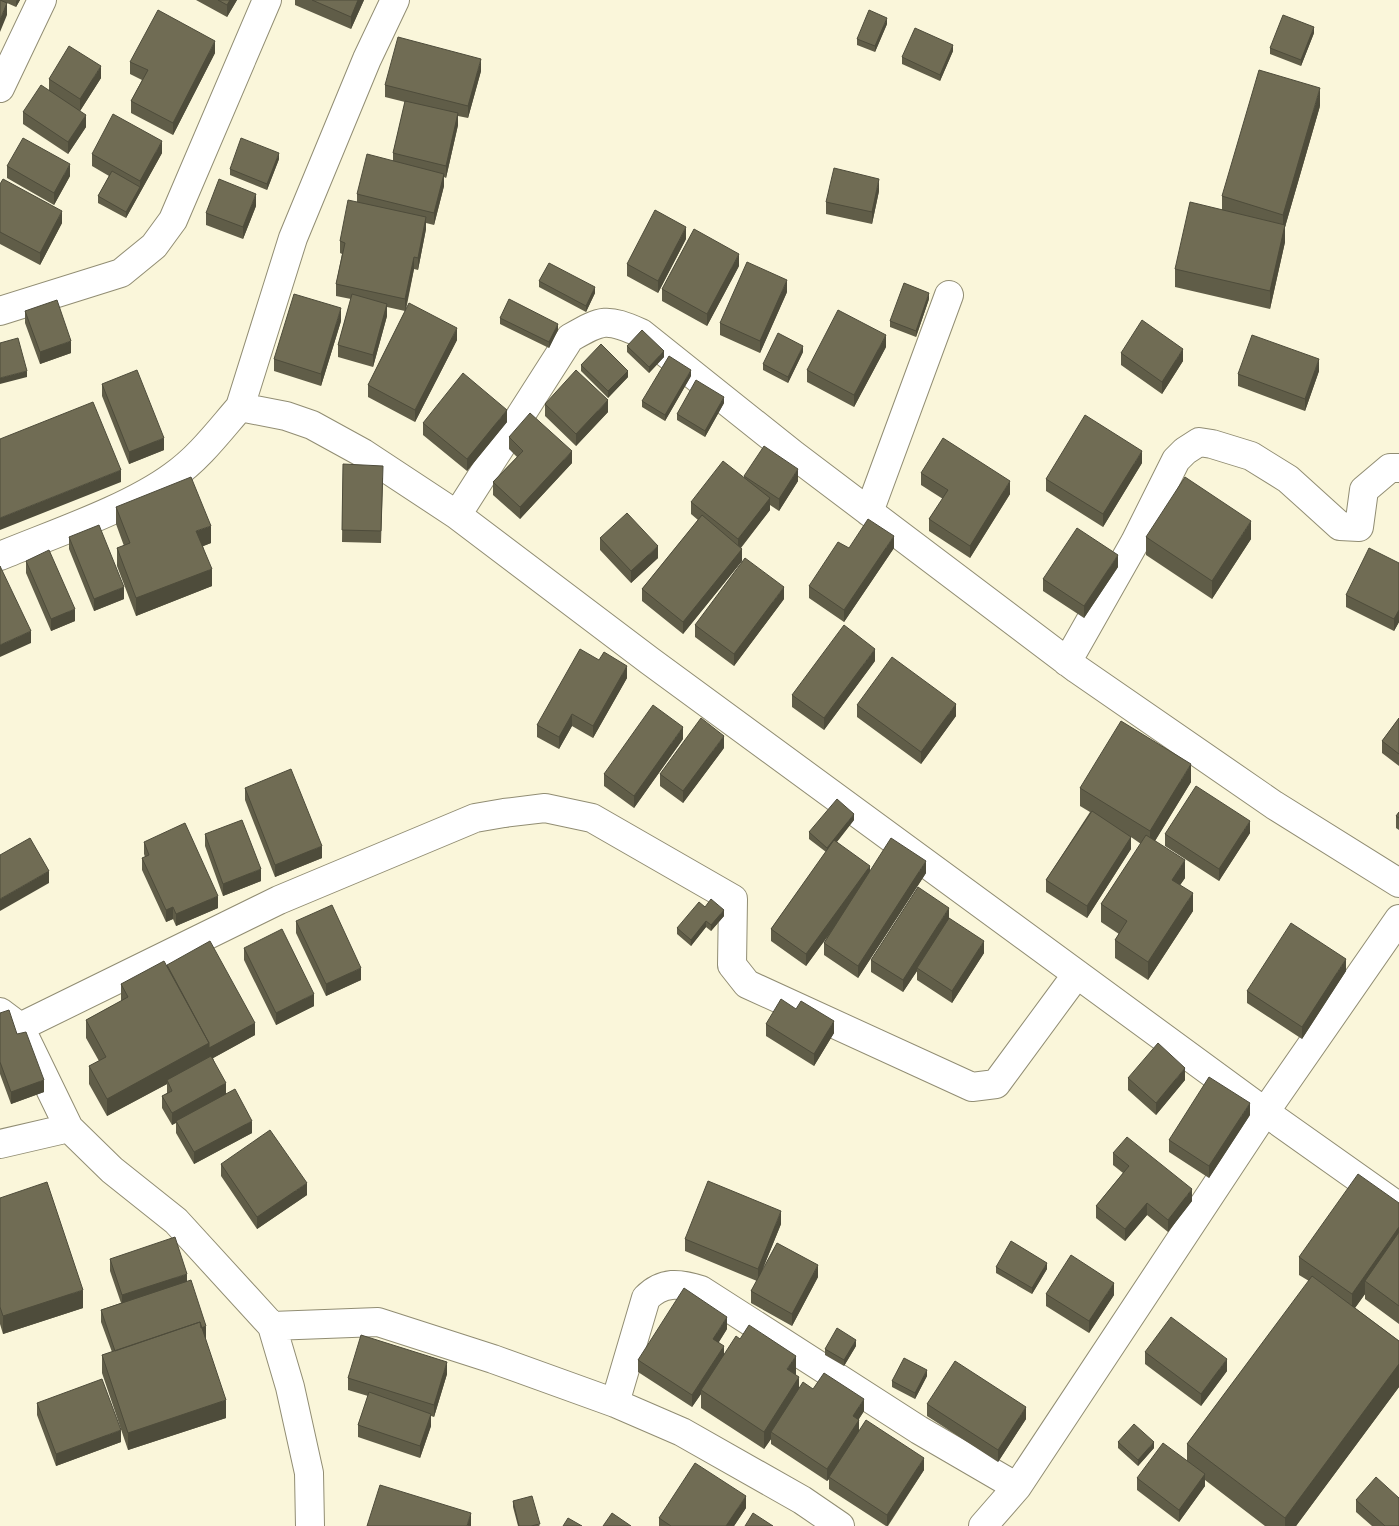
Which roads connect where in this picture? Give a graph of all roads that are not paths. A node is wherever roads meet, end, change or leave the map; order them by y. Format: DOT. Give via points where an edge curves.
graph roads {
  1 [pos="42,0"];
  2 [pos="267,0"];
  3 [pos="394,0"];
  4 [pos="0,88"];
  5 [pos="949,295"];
  6 [pos="0,311"];
  7 [pos="240,407"];
  8 [pos="1399,468"];
  9 [pos="868,512"];
  10 [pos="457,515"];
  11 [pos="0,556"];
  12 [pos="1067,662"];
  13 [pos="1399,882"];
  14 [pos="1399,919"];
  15 [pos="1077,974"];
  16 [pos="10,1020"];
  17 [pos="1265,1112"];
  18 [pos="69,1128"];
  19 [pos="0,1144"];
  20 [pos="1399,1207"];
  21 [pos="272,1326"];
  22 [pos="616,1403"];
  23 [pos="1017,1487"];
  24 [pos="310,1526"];
  25 [pos="840,1526"];
  26 [pos="983,1526"];
  1 -- 4 [label="street"];
  2 -- 6 [label="street" via="173,220 154,246 121,272"];
  3 -- 7 [label="street" via="293,238"];
  5 -- 9 [label="street"];
  7 -- 10 [label="street" via="312,425 363,453"];
  7 -- 11 [label="street" via="174,476 119,506"];
  8 -- 12 [label="street" via="1390,468 1364,490 1359,527 1340,526 1288,479 1252,456 1199,442 1184,450"];
  9 -- 10 [label="street" via="641,333 615,322 593,324 570,338"];
  9 -- 12 [label="street"];
  10 -- 15 [label="street" via="650,661"];
  12 -- 13 [label="street" via="1274,805"];
  14 -- 17 [label="street"];
  15 -- 16 [label="street" via="996,1084 972,1086 747,984 732,965 733,899 592,818 545,808 474,818 279,900"];
  15 -- 17 [label="street"];
  16 -- 18 [label="street"];
  17 -- 20 [label="street"];
  17 -- 23 [label="street"];
  18 -- 19 [label="street"];
  18 -- 21 [label="street" via="112,1170 176,1220"];
  21 -- 22 [label="street" via="378,1322"];
  21 -- 24 [label="street" via="290,1387 309,1473"];
  22 -- 23 [label="street" via="646,1298 655,1289 684,1285 701,1290 919,1430"];
  22 -- 25 [label="street" via="682,1432 802,1500"];
  23 -- 26 [label="street"];
}
